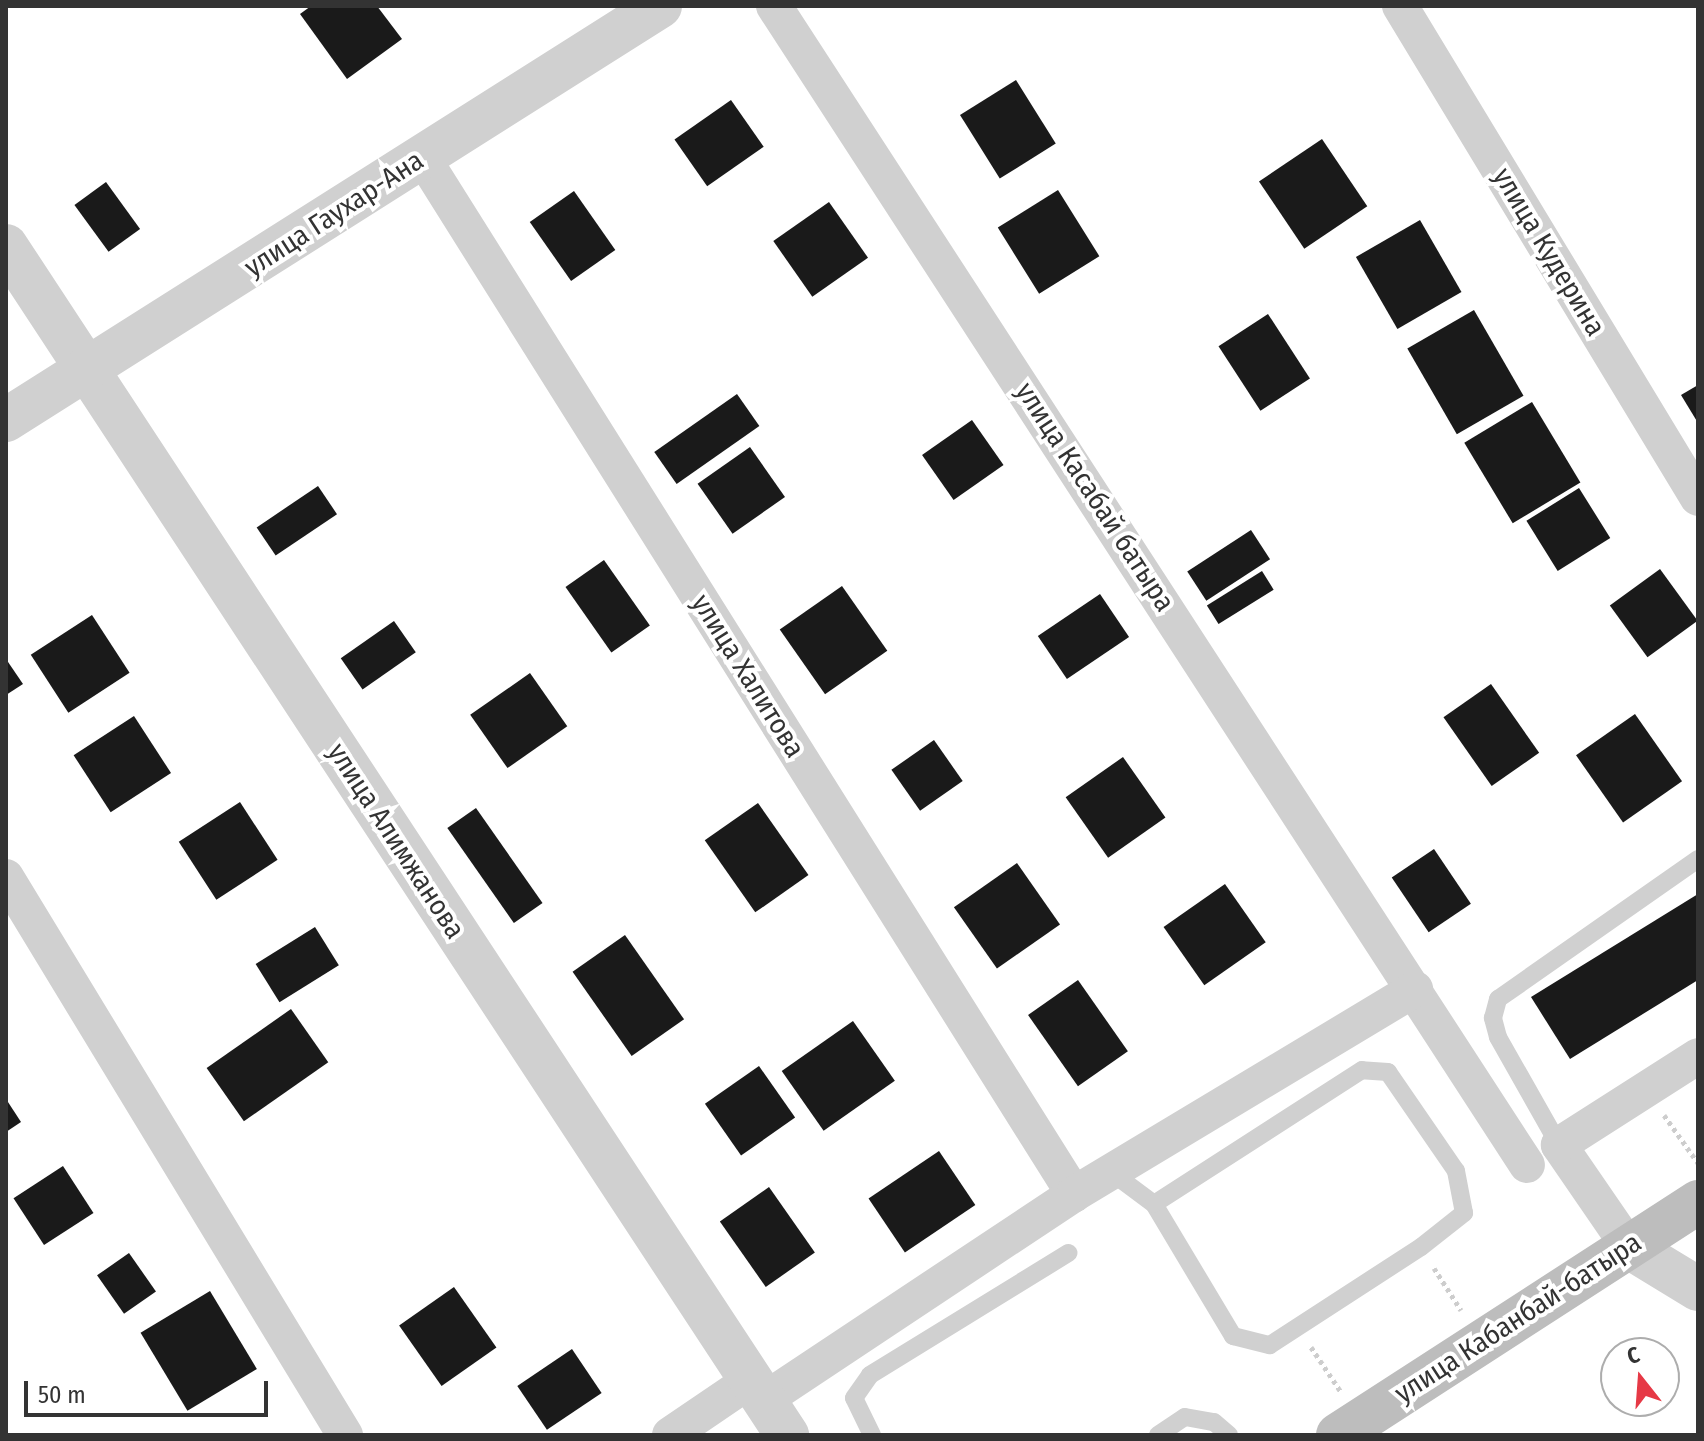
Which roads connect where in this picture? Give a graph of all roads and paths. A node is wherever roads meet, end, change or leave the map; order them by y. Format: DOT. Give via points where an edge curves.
graph roads {
  1 [pos="660,6"];
  2 [pos="774,6"];
  3 [pos="1400,6"];
  4 [pos="423,158"];
  5 [pos="6,246"];
  6 [pos="86,372"];
  7 [pos="6,420"];
  8 [pos="1698,498"];
  9 [pos="1698,859"];
  10 [pos="6,877"];
  11 [pos="1415,989"];
  12 [pos="1698,1056"];
  13 [pos="1647,1092"];
  14 [pos="1559,1145"];
  15 [pos="1698,1163"];
  16 [pos="1527,1165"];
  17 [pos="1111,1172"];
  18 [pos="1074,1194"];
  19 [pos="1698,1202"];
  20 [pos="1154,1204"];
  21 [pos="1421,1247"];
  22 [pos="1629,1247"];
  23 [pos="1068,1253"];
  24 [pos="1698,1289"];
  25 [pos="1297,1326"];
  26 [pos="1482,1342"];
  27 [pos="767,1405"];
  28 [pos="1350,1428"];
  29 [pos="345,1435"];
  30 [pos="670,1435"];
  31 [pos="872,1435"];
  32 [pos="1158,1435"];
  33 [pos="1229,1435"];
  1 -- 4 [label="street, улица Гаухар-Ана"];
  2 -- 11 [label="street, улица Касабай батыра"];
  3 -- 8 [label="street, улица Кудерина"];
  4 -- 6 [label="street, улица Гаухар-Ана"];
  4 -- 18 [label="street, улица Халитова"];
  5 -- 6 [label="street, улица Алимжанова"];
  6 -- 7 [label="street, улица Гаухар-Ана"];
  6 -- 27 [label="street, улица Алимжанова"];
  9 -- 14 [label="lane" via="1498,999 1493,1018 1498,1037"];
  10 -- 29 [label="street"];
  11 -- 16 [label="street, улица Касабай батыра"];
  11 -- 17 [label="street"];
  12 -- 13 [label="street"];
  13 -- 14 [label="street"];
  13 -- 15 [label="path"];
  14 -- 22 [label="street"];
  17 -- 18 [label="street"];
  17 -- 20 [label="lane"];
  18 -- 27 [label="street"];
  19 -- 22 [label="main road, улица Кабанбай-батыра"];
  20 -- 21 [label="lane" via="1362,1070 1388,1072 1456,1171 1464,1213"];
  20 -- 25 [label="lane" via="1233,1336 1270,1345"];
  21 -- 25 [label="lane"];
  21 -- 26 [label="path"];
  22 -- 24 [label="street"];
  22 -- 26 [label="main road, улица Кабанбай-батыра"];
  23 -- 31 [label="lane" via="870,1375 854,1398"];
  25 -- 28 [label="path"];
  26 -- 28 [label="main road, улица Кабанбай-батыра"];
  27 -- 30 [label="street"];
  32 -- 33 [label="lane" via="1185,1417 1214,1422"];
}
